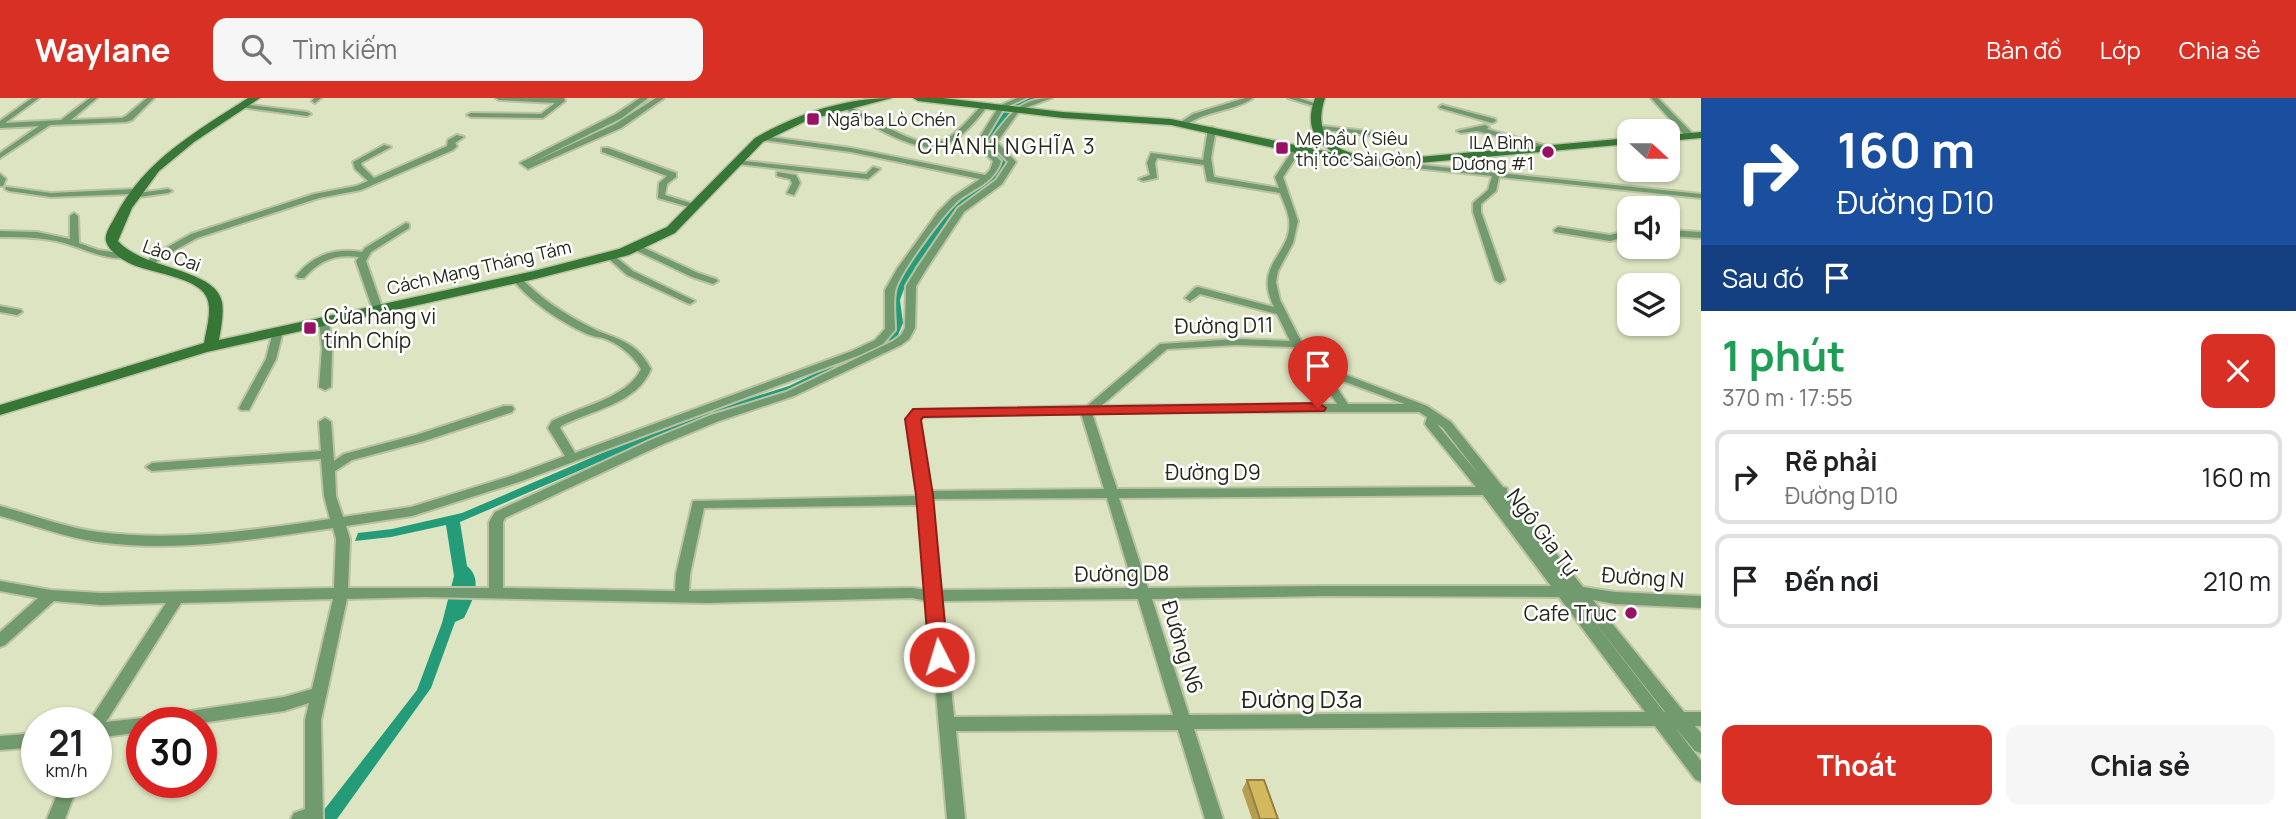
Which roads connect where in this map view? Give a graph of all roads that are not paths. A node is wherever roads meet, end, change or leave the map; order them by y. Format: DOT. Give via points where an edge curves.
graph roads {
  1 [pos="36,98"];
  2 [pos="94,98"];
  3 [pos="151,98"];
  4 [pos="255,98"];
  5 [pos="499,98"];
  6 [pos="887,98"];
  7 [pos="918,98"];
  8 [pos="1049,98"];
  9 [pos="1250,98"];
  10 [pos="1291,98"];
  11 [pos="1654,98"];
  12 [pos="648,99"];
  13 [pos="561,100"];
  14 [pos="1319,101"];
  15 [pos="242,106"];
  16 [pos="985,106"];
  17 [pos="1020,106"];
  18 [pos="1442,107"];
  19 [pos="1002,108"];
  20 [pos="850,109"];
  21 [pos="307,114"];
  22 [pos="471,114"];
  23 [pos="63,122"];
  24 [pos="49,123"];
  25 [pos="1182,124"];
  26 [pos="0,125"];
  27 [pos="1316,127"];
  28 [pos="1212,129"];
  29 [pos="1479,129"];
  30 [pos="1461,131"];
  31 [pos="1384,135"];
  32 [pos="1696,135"];
  33 [pos="460,137"];
  34 [pos="762,138"];
  35 [pos="1617,142"];
  36 [pos="1325,144"];
  37 [pos="387,147"];
  38 [pos="1550,148"];
  39 [pos="605,150"];
  40 [pos="1297,150"];
  41 [pos="1315,154"];
  42 [pos="0,156"];
  43 [pos="1433,159"];
  44 [pos="997,161"];
  45 [pos="1358,161"];
  46 [pos="1011,163"];
  47 [pos="1209,163"];
  48 [pos="1386,163"];
  49 [pos="735,165"];
  50 [pos="876,169"];
  51 [pos="1449,170"];
  52 [pos="1496,175"];
  53 [pos="0,176"];
  54 [pos="987,178"];
  55 [pos="1143,179"];
  56 [pos="374,182"];
  57 [pos="0,184"];
  58 [pos="9,189"];
  59 [pos="168,191"];
  60 [pos="1283,191"];
  61 [pos="791,193"];
  62 [pos="134,194"];
  63 [pos="1701,196"];
  64 [pos="696,206"];
  65 [pos="74,216"];
  66 [pos="406,226"];
  67 [pos="1558,230"];
  68 [pos="0,234"];
  69 [pos="1680,234"];
  70 [pos="1701,235"];
  71 [pos="1617,236"];
  72 [pos="75,244"];
  73 [pos="636,247"];
  74 [pos="365,255"];
  75 [pos="123,256"];
  76 [pos="611,256"];
  77 [pos="147,266"];
  78 [pos="301,276"];
  79 [pos="517,279"];
  80 [pos="1500,280"];
  81 [pos="713,281"];
  82 [pos="1190,298"];
  83 [pos="690,301"];
  84 [pos="890,303"];
  85 [pos="912,303"];
  86 [pos="0,309"];
  87 [pos="378,310"];
  88 [pos="17,312"];
  89 [pos="1281,312"];
  90 [pos="324,321"];
  91 [pos="278,331"];
  92 [pos="1297,344"];
  93 [pos="211,346"];
  94 [pos="1319,368"];
  95 [pos="810,371"];
  96 [pos="820,380"];
  97 [pos="325,387"];
  98 [pos="4,407"];
  99 [pos="245,408"];
  100 [pos="508,408"];
  101 [pos="1345,408"];
  102 [pos="1088,409"];
  103 [pos="1428,412"];
  104 [pos="325,422"];
  105 [pos="575,457"];
  106 [pos="327,463"];
  107 [pos="152,467"];
  108 [pos="587,472"];
  109 [pos="1486,491"];
  110 [pos="1502,491"];
  111 [pos="1111,494"];
  112 [pos="925,497"];
  113 [pos="0,512"];
  114 [pos="338,523"];
  115 [pos="0,586"];
  116 [pos="1582,592"];
  117 [pos="480,593"];
  118 [pos="1144,593"];
  119 [pos="1563,593"];
  120 [pos="51,594"];
  121 [pos="341,594"];
  122 [pos="496,594"];
  123 [pos="933,596"];
  124 [pos="682,597"];
  125 [pos="176,599"];
  126 [pos="1701,602"];
  127 [pos="0,642"];
  128 [pos="318,694"];
  129 [pos="107,707"];
  130 [pos="217,714"];
  131 [pos="1659,718"];
  132 [pos="1679,718"];
  133 [pos="1701,719"];
  134 [pos="1184,723"];
  135 [pos="946,724"];
  136 [pos="21,741"];
  137 [pos="0,743"];
  138 [pos="1701,746"];
  139 [pos="1701,774"];
  140 [pos="65,798"];
  141 [pos="309,817"];
  142 [pos="56,819"];
  143 [pos="956,819"];
  144 [pos="1213,819"];
  1 -- 26 [label="street"];
  2 -- 23 [label="street"];
  3 -- 23 [label="street" via="123,120"];
  4 -- 15 [label="main road, Lào Cai"];
  5 -- 13 [label="street"];
  6 -- 20 [label="main road, Cách Mạng Tháng Tám"];
  7 -- 16 [label="main road"];
  8 -- 17 [label="street"];
  9 -- 25 [label="street" via="1194,115"];
  10 -- 14 [label="street"];
  11 -- 32 [label="street"];
  12 -- 12 [label="street" via="618,125 541,162 528,167 524,163"];
  13 -- 22 [label="street" via="543,116"];
  14 -- 27 [label="main road" via="1313,121"];
  15 -- 21 [label="street"];
  15 -- 62 [label="main road, Lào Cai" via="164,159"];
  16 -- 19 [label="main road"];
  16 -- 20 [label="street" via="949,139 933,146 883,130"];
  17 -- 19 [label="main road"];
  17 -- 25 [label="main road"];
  17 -- 46 [label="street" via="993,142"];
  18 -- 29 [label="street" via="1492,121"];
  19 -- 44 [label="street" via="980,145"];
  20 -- 34 [label="main road, Cách Mạng Tháng Tám" via="794,122"];
  23 -- 24 [label="street"];
  24 -- 26 [label="street"];
  24 -- 42 [label="street"];
  25 -- 28 [label="main road"];
  27 -- 31 [label="street"];
  27 -- 36 [label="main road"];
  28 -- 40 [label="main road"];
  28 -- 47 [label="street"];
  29 -- 30 [label="street"];
  29 -- 38 [label="street"];
  33 -- 56 [label="street" via="450,148"];
  34 -- 49 [label="main road, Cách Mạng Tháng Tám"];
  34 -- 54 [label="street" via="851,150"];
  35 -- 38 [label="main road"];
  36 -- 41 [label="main road" via="1325,150"];
  36 -- 45 [label="main road"];
  37 -- 56 [label="street" via="357,162"];
  38 -- 43 [label="main road"];
  39 -- 64 [label="street" via="673,174 663,183 661,196"];
  40 -- 41 [label="main road"];
  40 -- 60 [label="street" via="1279,177"];
  41 -- 45 [label="main road"];
  43 -- 48 [label="main road"];
  43 -- 51 [label="main road" via="1437,166"];
  44 -- 46 [label="street"];
  44 -- 54 [label="street"];
  45 -- 48 [label="main road"];
  46 -- 85 [label="street" via="999,182 961,210 911,286"];
  47 -- 55 [label="street" via="1154,155 1150,163 1154,176"];
  47 -- 60 [label="street" via="1212,180"];
  48 -- 51 [label="street"];
  49 -- 50 [label="street" via="868,177"];
  49 -- 61 [label="street" via="793,177 796,183"];
  49 -- 64 [label="main road, Cách Mạng Tháng Tám"];
  51 -- 52 [label="street"];
  52 -- 63 [label="street"];
  52 -- 80 [label="street" via="1492,191 1478,203 1477,212"];
  53 -- 57 [label="street"];
  54 -- 84 [label="street" via="941,214 902,269 890,290"];
  56 -- 77 [label="street" via="226,224 194,236"];
  58 -- 62 [label="street" via="57,195"];
  59 -- 62 [label="street"];
  60 -- 89 [label="street" via="1294,221 1271,282"];
  62 -- 75 [label="main road, Lào Cai" via="113,234 112,242"];
  64 -- 73 [label="main road, Cách Mạng Tháng Tám" via="671,230"];
  65 -- 72 [label="street"];
  66 -- 74 [label="street"];
  67 -- 71 [label="street"];
  68 -- 72 [label="street" via="37,235"];
  69 -- 70 [label="street"];
  72 -- 75 [label="street"];
  73 -- 76 [label="main road, Cách Mạng Tháng Tám"];
  73 -- 81 [label="street"];
  74 -- 78 [label="street" via="341,251 310,266"];
  74 -- 87 [label="street" via="361,261"];
  75 -- 77 [label="main road, Lào Cai"];
  76 -- 79 [label="main road, Cách Mạng Tháng Tám"];
  76 -- 83 [label="street" via="630,273"];
  77 -- 93 [label="main road, Lào Cai" via="200,283 213,296"];
  79 -- 87 [label="main road, Cách Mạng Tháng Tám"];
  79 -- 105 [label="street" via="545,306 617,341 646,369 642,383 634,388 556,424 554,428"];
  82 -- 89 [label="street" via="1198,290"];
  84 -- 85 [label="street"];
  84 -- 95 [label="street" via="890,330 879,342"];
  85 -- 96 [label="street" via="905,337"];
  86 -- 88 [label="street"];
  87 -- 90 [label="main road, Cách Mạng Tháng Tám"];
  89 -- 92 [label="street"];
  90 -- 91 [label="main road, Cách Mạng Tháng Tám"];
  90 -- 97 [label="street"];
  91 -- 93 [label="main road, Cách Mạng Tháng Tám"];
  91 -- 99 [label="street" via="271,359"];
  92 -- 94 [label="street" via="1309,363"];
  92 -- 102 [label="street, Đường D11" via="1164,346"];
  93 -- 98 [label="main road, Cách Mạng Tháng Tám"];
  94 -- 101 [label="street"];
  94 -- 103 [label="street, Ngô Gia Tự"];
  95 -- 96 [label="street"];
  95 -- 105 [label="street"];
  96 -- 108 [label="street"];
  100 -- 106 [label="street"];
  101 -- 102 [label="street"];
  101 -- 103 [label="street"];
  102 -- 111 [label="street, Đường N6"];
  102 -- 112 [label="street" via="919,412 913,419"];
  103 -- 109 [label="street, Ngô Gia Tự" via="1431,424"];
  103 -- 110 [label="street, Ngô Gia Tự" via="1447,425"];
  104 -- 106 [label="street"];
  105 -- 108 [label="street"];
  105 -- 114 [label="street" via="412,511"];
  106 -- 107 [label="street"];
  106 -- 114 [label="street"];
  108 -- 122 [label="street" via="500,515 496,522"];
  109 -- 110 [label="street, Đường D9"];
  109 -- 111 [label="street, Đường D9"];
  109 -- 119 [label="street, Ngô Gia Tự"];
  110 -- 116 [label="street, Ngô Gia Tự"];
  111 -- 112 [label="street, Đường D9"];
  111 -- 118 [label="street, Đường N6"];
  112 -- 123 [label="street"];
  112 -- 124 [label="street, Đường D9" via="698,505"];
  113 -- 114 [label="street" via="96,537 156,542 232,538"];
  114 -- 121 [label="street" via="343,539"];
  115 -- 120 [label="street"];
  116 -- 119 [label="street, Đường N"];
  116 -- 126 [label="street, Đường N"];
  116 -- 132 [label="street, Ngô Gia Tự"];
  117 -- 121 [label="street"];
  117 -- 122 [label="street, Đường D8"];
  118 -- 119 [label="street, Đường D8"];
  118 -- 123 [label="street, Đường D8"];
  118 -- 134 [label="street, Đường N6"];
  119 -- 131 [label="street, Ngô Gia Tự"];
  120 -- 125 [label="street"];
  120 -- 127 [label="street"];
  121 -- 125 [label="street"];
  121 -- 128 [label="street"];
  122 -- 124 [label="street, Đường D8"];
  123 -- 124 [label="street, Đường D8"];
  123 -- 135 [label="street"];
  125 -- 129 [label="street"];
  128 -- 130 [label="street"];
  128 -- 141 [label="street"];
  131 -- 132 [label="street, Đường D3a"];
  131 -- 134 [label="street, Đường D3a"];
  131 -- 139 [label="street, Ngô Gia Tự"];
  132 -- 133 [label="street, Đường D3a"];
  132 -- 138 [label="street, Ngô Gia Tự"];
  134 -- 135 [label="street, Đường D3a"];
  134 -- 144 [label="street, Đường N6"];
  135 -- 143 [label="street"];
  136 -- 137 [label="street"];
  140 -- 142 [label="street"];
}
